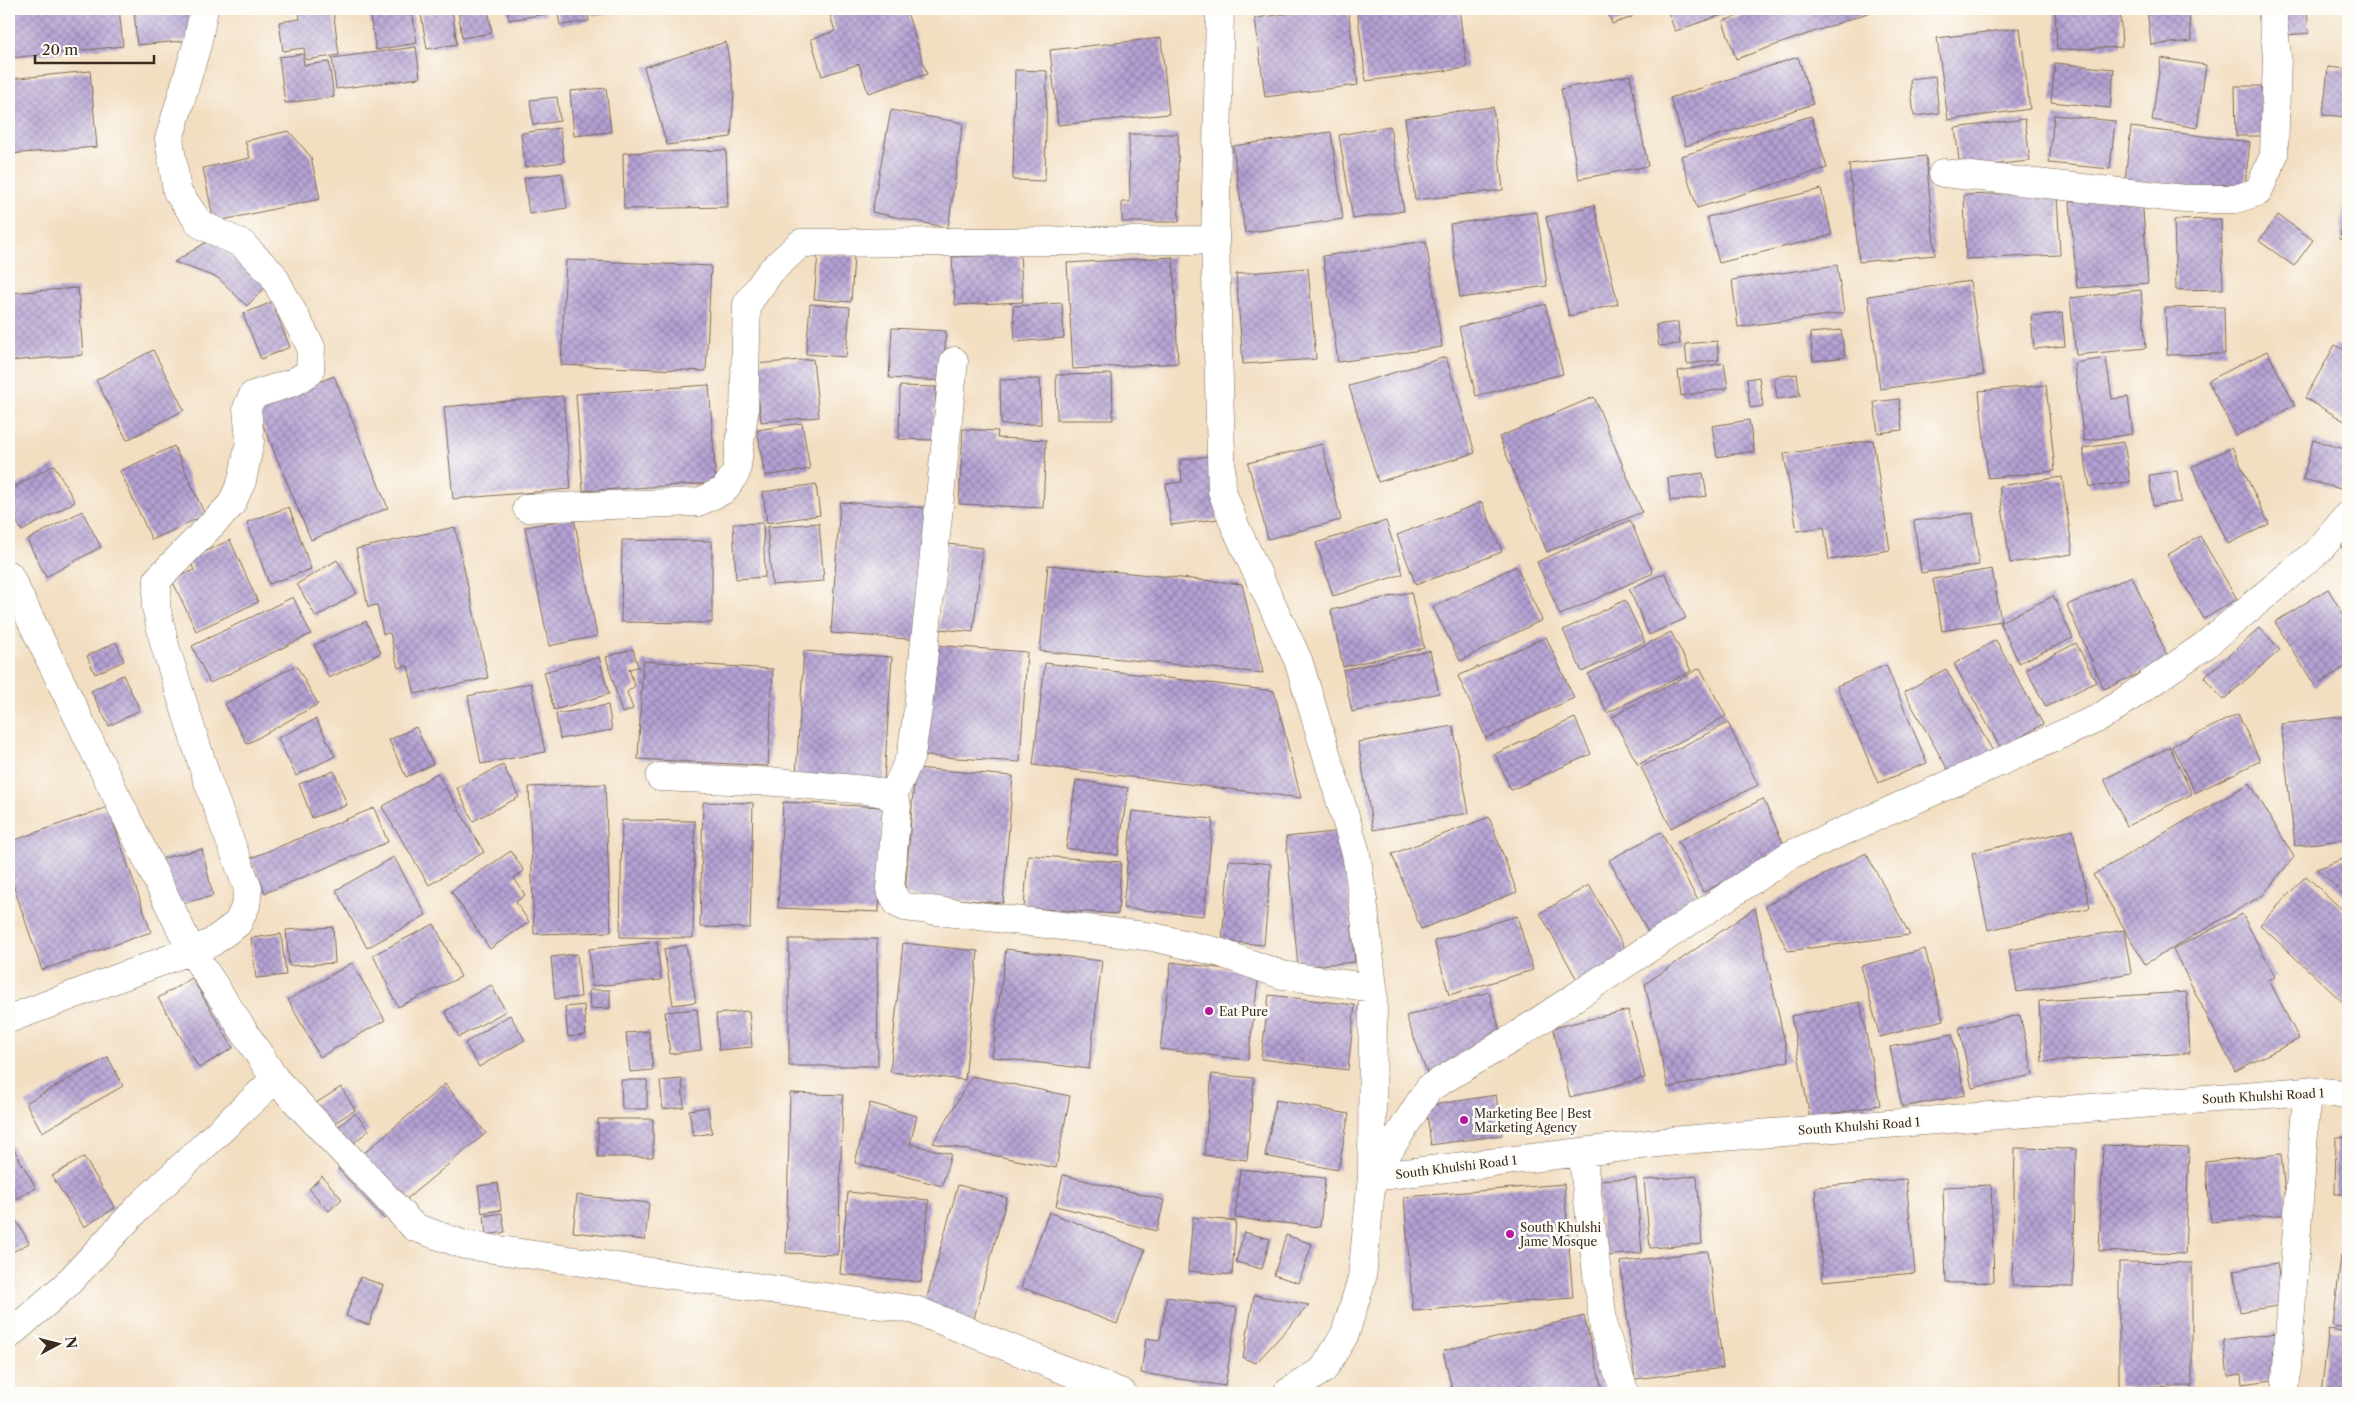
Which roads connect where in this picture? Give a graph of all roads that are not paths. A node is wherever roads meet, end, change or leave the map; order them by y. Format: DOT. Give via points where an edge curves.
graph roads {
  1 [pos="204,9"];
  2 [pos="1220,9"];
  3 [pos="2272,9"];
  4 [pos="1943,173"];
  5 [pos="1215,240"];
  6 [pos="954,361"];
  7 [pos="527,508"];
  8 [pos="2348,515"];
  9 [pos="9,575"];
  10 [pos="660,777"];
  11 [pos="892,798"];
  12 [pos="191,950"];
  13 [pos="1373,988"];
  14 [pos="9,1019"];
  15 [pos="275,1079"];
  16 [pos="2307,1092"];
  17 [pos="2348,1094"];
  18 [pos="1582,1152"];
  19 [pos="1372,1177"];
  20 [pos="9,1335"];
  21 [pos="1122,1393"];
  22 [pos="1287,1393"];
  23 [pos="1625,1393"];
  24 [pos="2285,1393"];
  1 -- 12 [label="street" via="197,45 169,139 177,191 200,224 242,244 273,275 311,347 310,372 294,382 253,395 247,408 250,441 242,481 231,505 158,579 156,607 165,646 208,782 248,889 246,905 238,923 211,943"];
  2 -- 5 [label="street"];
  3 -- 4 [label="street" via="2277,56 2274,155 2258,192 2236,199 2185,199"];
  5 -- 7 [label="street" via="801,243 771,272 747,304 744,413 736,473 724,490 699,502"];
  5 -- 13 [label="street" via="1222,491 1298,660 1356,853"];
  6 -- 11 [label="street" via="918,709 911,755"];
  8 -- 19 [label="street" via="2320,549 2204,646 2101,717 1790,855 1513,1038 1429,1088"];
  9 -- 12 [label="street"];
  10 -- 11 [label="street" via="866,790"];
  11 -- 13 [label="street" via="898,806 890,889 898,904 1153,937 1218,952 1282,976"];
  12 -- 14 [label="street"];
  12 -- 15 [label="street"];
  13 -- 19 [label="street"];
  15 -- 20 [label="street" via="138,1208 66,1285"];
  15 -- 21 [label="street" via="414,1227 465,1245 915,1310"];
  16 -- 17 [label="street, South Khulshi Road 1"];
  16 -- 18 [label="street, South Khulshi Road 1" via="1683,1140"];
  16 -- 24 [label="street"];
  18 -- 19 [label="street, South Khulshi Road 1"];
  18 -- 23 [label="street" via="1604,1330"];
  19 -- 22 [label="street" via="1362,1278 1345,1334 1324,1369"];
}
